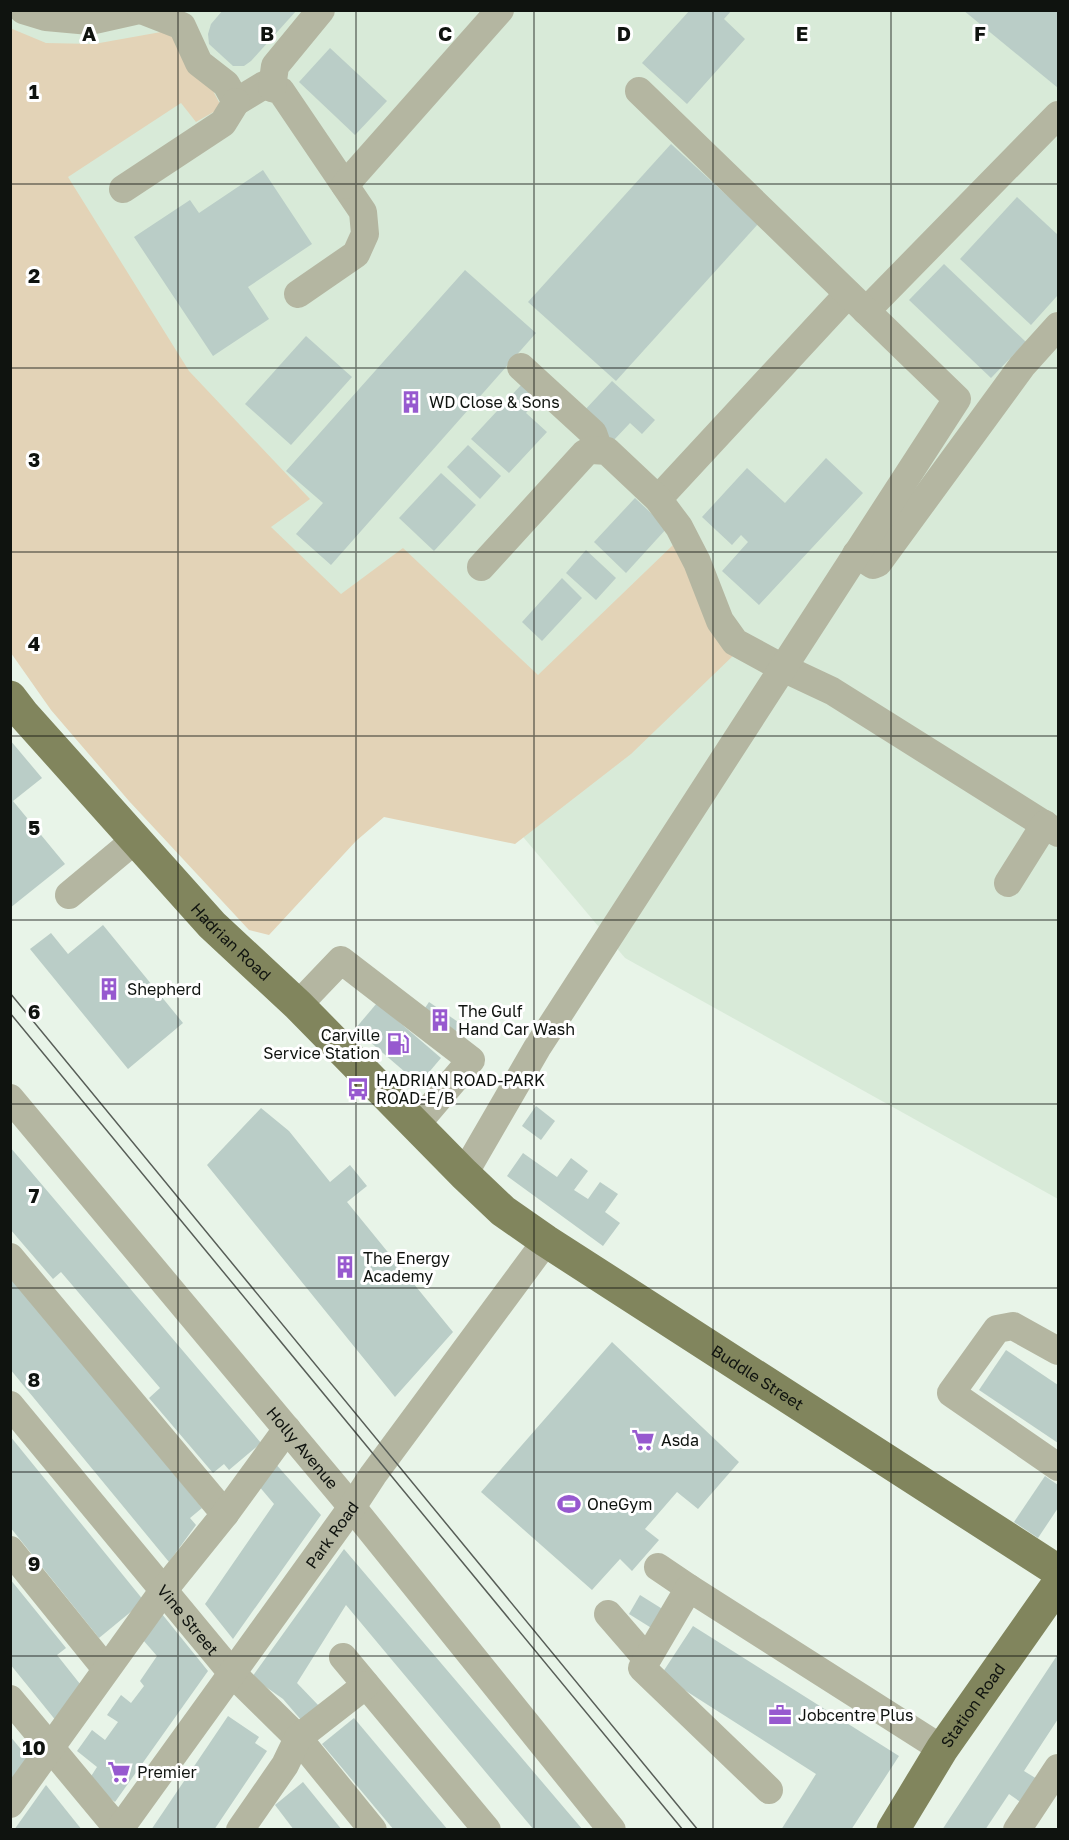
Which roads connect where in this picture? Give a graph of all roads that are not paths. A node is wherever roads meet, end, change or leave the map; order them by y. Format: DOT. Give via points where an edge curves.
graph roads {
  1 [pos="23,10"];
  2 [pos="140,10"];
  3 [pos="321,10"];
  4 [pos="500,10"];
  5 [pos="272,88"];
  6 [pos="639,91"];
  7 [pos="236,102"];
  8 [pos="1059,115"];
  9 [pos="345,185"];
  10 [pos="123,189"];
  11 [pos="298,294"];
  12 [pos="857,302"];
  13 [pos="1059,326"];
  14 [pos="521,367"];
  15 [pos="599,450"];
  16 [pos="658,499"];
  17 [pos="856,554"];
  18 [pos="482,567"];
  19 [pos="783,668"];
  20 [pos="10,697"];
  21 [pos="1052,829"];
  22 [pos="135,840"];
  23 [pos="1008,883"];
  24 [pos="69,895"];
  25 [pos="298,1005"];
  26 [pos="10,1098"];
  27 [pos="415,1126"];
  28 [pos="464,1174"];
  29 [pos="546,1241"];
  30 [pos="10,1257"];
  31 [pos="1059,1351"];
  32 [pos="10,1405"];
  33 [pos="287,1429"];
  34 [pos="1059,1467"];
  35 [pos="352,1507"];
  36 [pos="225,1514"];
  37 [pos="10,1550"];
  38 [pos="658,1567"];
  39 [pos="1059,1571"];
  40 [pos="1059,1584"];
  41 [pos="689,1588"];
  42 [pos="163,1591"];
  43 [pos="608,1614"];
  44 [pos="343,1657"];
  45 [pos="647,1659"];
  46 [pos="106,1669"];
  47 [pos="232,1673"];
  48 [pos="366,1685"];
  49 [pos="10,1699"];
  50 [pos="298,1738"];
  51 [pos="50,1748"];
  52 [pos="942,1749"];
  53 [pos="1059,1768"];
  54 [pos="769,1790"];
  55 [pos="10,1804"];
  56 [pos="898,1827"];
  57 [pos="119,1829"];
  58 [pos="241,1829"];
  59 [pos="373,1830"];
  60 [pos="487,1830"];
  61 [pos="612,1830"];
  62 [pos="1017,1830"];
  1 -- 2 [label="street" via="46,17 90,21"];
  2 -- 7 [label="street" via="182,26 199,63 226,84"];
  3 -- 5 [label="street" via="276,66"];
  4 -- 9 [label="street"];
  5 -- 7 [label="street" via="264,85"];
  5 -- 9 [label="street" via="281,91"];
  6 -- 12 [label="street"];
  7 -- 10 [label="street" via="223,123"];
  8 -- 12 [label="street"];
  9 -- 11 [label="street" via="363,212 365,234 356,254"];
  12 -- 16 [label="street"];
  12 -- 17 [label="street" via="957,399"];
  13 -- 17 [label="street" via="1022,366 878,563 873,565"];
  14 -- 15 [label="street" via="593,433"];
  15 -- 16 [label="street" via="608,451"];
  15 -- 18 [label="street" via="585,453"];
  16 -- 19 [label="street" via="679,527 720,621 735,642"];
  17 -- 19 [label="street"];
  19 -- 21 [label="street" via="832,691"];
  19 -- 28 [label="street" via="537,1048"];
  20 -- 22 [label="main road, Hadrian Road"];
  21 -- 23 [label="street"];
  22 -- 24 [label="street"];
  22 -- 25 [label="main road, Hadrian Road" via="212,925"];
  25 -- 27 [label="main road, Hadrian Road"];
  25 -- 27 [label="street" via="341,960 471,1060"];
  26 -- 33 [label="street, Holly Avenue"];
  27 -- 28 [label="main road, Hadrian Road"];
  28 -- 29 [label="main road, Buddle Street" via="503,1211"];
  29 -- 35 [label="street, Park Road"];
  29 -- 39 [label="main road, Buddle Street"];
  30 -- 36 [label="street"];
  31 -- 34 [label="street" via="1013,1326 997,1329 951,1393"];
  32 -- 42 [label="street, Vine Street"];
  33 -- 35 [label="street, Holly Avenue"];
  33 -- 36 [label="street"];
  35 -- 47 [label="street, Park Road"];
  35 -- 61 [label="street, Holly Avenue"];
  36 -- 42 [label="street"];
  37 -- 46 [label="street"];
  38 -- 41 [label="street"];
  40 -- 52 [label="main road, Station Road"];
  41 -- 45 [label="street"];
  41 -- 52 [label="street"];
  42 -- 46 [label="street"];
  42 -- 47 [label="street, Vine Street"];
  43 -- 45 [label="street"];
  44 -- 48 [label="street"];
  45 -- 54 [label="street" via="642,1668"];
  46 -- 51 [label="street"];
  47 -- 50 [label="street, Vine Street"];
  47 -- 57 [label="street, Park Road"];
  48 -- 50 [label="street"];
  48 -- 60 [label="street"];
  49 -- 51 [label="street"];
  50 -- 58 [label="street" via="285,1765"];
  50 -- 59 [label="street, Vine Street"];
  51 -- 55 [label="street"];
  51 -- 57 [label="street"];
  52 -- 56 [label="main road, Station Road"];
  53 -- 62 [label="street"];
}
